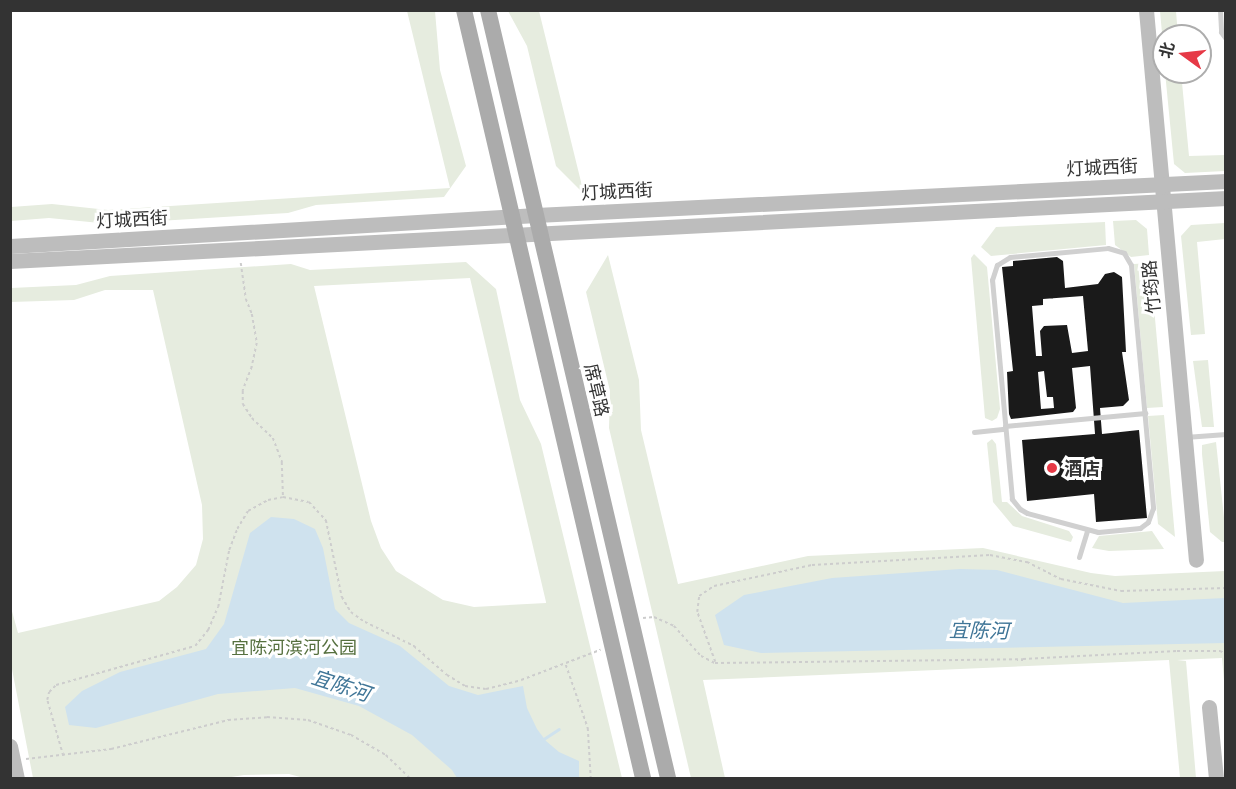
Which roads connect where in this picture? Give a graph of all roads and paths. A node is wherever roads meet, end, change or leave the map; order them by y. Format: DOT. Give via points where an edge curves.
graph roads {
  1 [pos="464,10"];
  2 [pos="488,10"];
  3 [pos="1146,10"];
  4 [pos="1220,10"];
  5 [pos="1226,39"];
  6 [pos="1226,180"];
  7 [pos="1161,184"];
  8 [pos="1226,198"];
  9 [pos="1163,201"];
  10 [pos="536,215"];
  11 [pos="514,224"];
  12 [pos="540,232"];
  13 [pos="10,246"];
  14 [pos="239,248"];
  15 [pos="10,261"];
  16 [pos="1145,413"];
  17 [pos="1005,427"];
  18 [pos="974,432"];
  19 [pos="1226,434"];
  20 [pos="1184,437"];
  21 [pos="283,497"];
  22 [pos="1087,530"];
  23 [pos="1079,557"];
  24 [pos="1196,560"];
  25 [pos="1226,588"];
  26 [pos="630,618"];
  27 [pos="612,645"];
  28 [pos="1226,654"];
  29 [pos="715,663"];
  30 [pos="566,664"];
  31 [pos="1209,707"];
  32 [pos="12,753"];
  33 [pos="63,756"];
  34 [pos="17,778"];
  35 [pos="410,778"];
  36 [pos="591,778"];
  37 [pos="643,778"];
  38 [pos="668,778"];
  39 [pos="1216,778"];
  1 -- 11 [label="main road"];
  2 -- 10 [label="main road, 席草路"];
  3 -- 7 [label="street, 竹筠路"];
  4 -- 5 [label="lane" via="1221,32"];
  6 -- 7 [label="street, 灯城西街"];
  7 -- 9 [label="street, 竹筠路"];
  7 -- 10 [label="street, 灯城西街"];
  8 -- 9 [label="street, 灯城西街"];
  9 -- 12 [label="street, 灯城西街"];
  9 -- 20 [label="street, 竹筠路"];
  10 -- 11 [label="street, 灯城西街"];
  10 -- 12 [label="main road, 席草路"];
  11 -- 12 [label="street, 灯城西街"];
  11 -- 13 [label="street, 灯城西街"];
  11 -- 14 [label="street, 灯城西街"];
  11 -- 27 [label="main road"];
  12 -- 26 [label="main road, 席草路"];
  14 -- 15 [label="street, 灯城西街"];
  14 -- 21 [label="path" via="257,343 243,404 273,438 282,462"];
  16 -- 17 [label="lane"];
  16 -- 17 [label="lane" via="1130,262 1124,253 1115,248 1010,257 995,268 992,280"];
  16 -- 22 [label="lane" via="1151,518 1135,529"];
  17 -- 18 [label="lane"];
  17 -- 22 [label="lane" via="1015,504 1027,513"];
  19 -- 20 [label="lane"];
  20 -- 24 [label="street, 竹筠路"];
  21 -- 30 [label="path" via="309,502 326,520 342,597 351,612 414,646 465,686 486,688"];
  21 -- 33 [label="path" via="248,511 237,529 218,607 208,630 195,646 56,685 49,692 47,700"];
  22 -- 23 [label="lane"];
  25 -- 29 [label="path" via="1121,591 1061,579 1027,562 990,555 812,565 714,586 699,596 697,612"];
  26 -- 29 [label="path" via="654,617 674,626 701,656"];
  26 -- 38 [label="main road, 席草路"];
  27 -- 30 [label="path"];
  27 -- 37 [label="main road"];
  28 -- 29 [label="path" via="1177,651 1023,659"];
  30 -- 36 [label="path" via="588,728"];
  31 -- 39 [label="street"];
  32 -- 33 [label="path"];
  32 -- 34 [label="street"];
  33 -- 35 [label="path" via="111,749 228,720 277,718 308,720 351,735 386,755"];
}
